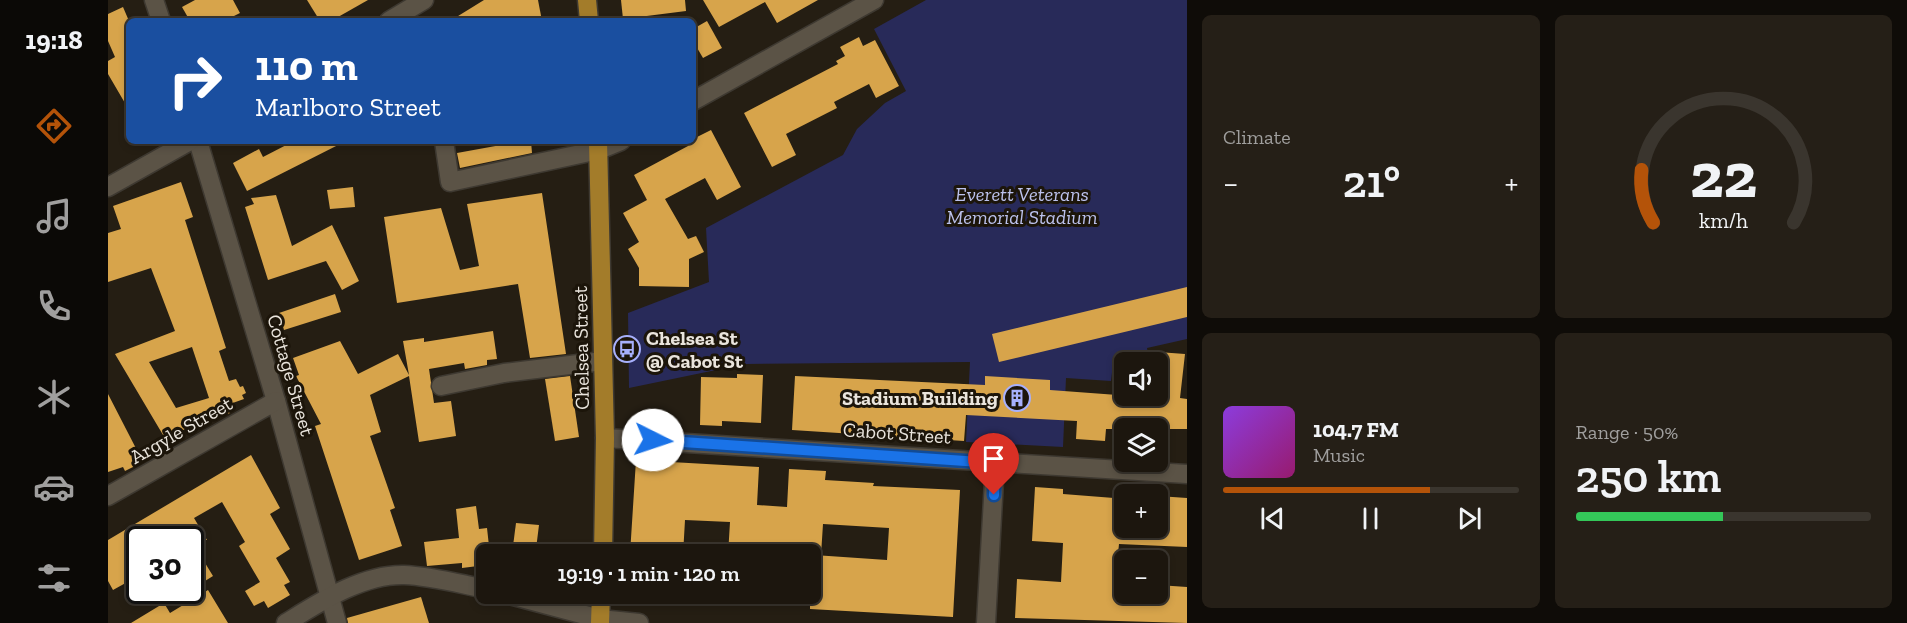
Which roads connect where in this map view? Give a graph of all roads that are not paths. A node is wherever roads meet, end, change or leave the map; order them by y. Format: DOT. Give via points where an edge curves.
graph roads {
  1 [pos="154,0"];
  2 [pos="587,0"];
  3 [pos="874,0"];
  4 [pos="423,1"];
  5 [pos="160,18"];
  6 [pos="394,18"];
  7 [pos="424,18"];
  8 [pos="589,18"];
  9 [pos="696,99"];
  10 [pos="185,144"];
  11 [pos="199,144"];
  12 [pos="444,144"];
  13 [pos="599,145"];
  14 [pos="108,188"];
  15 [pos="603,361"];
  16 [pos="441,386"];
  17 [pos="276,401"];
  18 [pos="605,438"];
  19 [pos="995,463"];
  20 [pos="1187,474"];
  21 [pos="108,496"];
  22 [pos="603,544"];
  23 [pos="476,587"];
  24 [pos="331,595"];
  25 [pos="541,604"];
  26 [pos="601,604"];
  27 [pos="600,621"];
  28 [pos="286,623"];
  29 [pos="337,623"];
  30 [pos="639,623"];
  31 [pos="986,623"];
  1 -- 5 [label="street"];
  2 -- 8 [label="main road"];
  3 -- 9 [label="street"];
  4 -- 6 [label="street"];
  4 -- 7 [label="street"];
  10 -- 14 [label="street"];
  11 -- 17 [label="street, Cottage Street"];
  12 -- 13 [label="street" via="450,182"];
  13 -- 15 [label="main road, Chelsea Street"];
  15 -- 16 [label="street" via="504,373"];
  15 -- 18 [label="main road, Chelsea Street"];
  17 -- 21 [label="street, Argyle Street"];
  17 -- 24 [label="street, Cottage Street"];
  18 -- 19 [label="street, Cabot Street"];
  18 -- 22 [label="main road, Chelsea Street"];
  19 -- 20 [label="street, Cabot Street"];
  19 -- 31 [label="street"];
  23 -- 24 [label="street" via="405,575 384,576"];
  24 -- 28 [label="street"];
  24 -- 29 [label="street, Cottage Street"];
  25 -- 27 [label="street"];
  26 -- 27 [label="main road"];
  27 -- 30 [label="street"];
}
